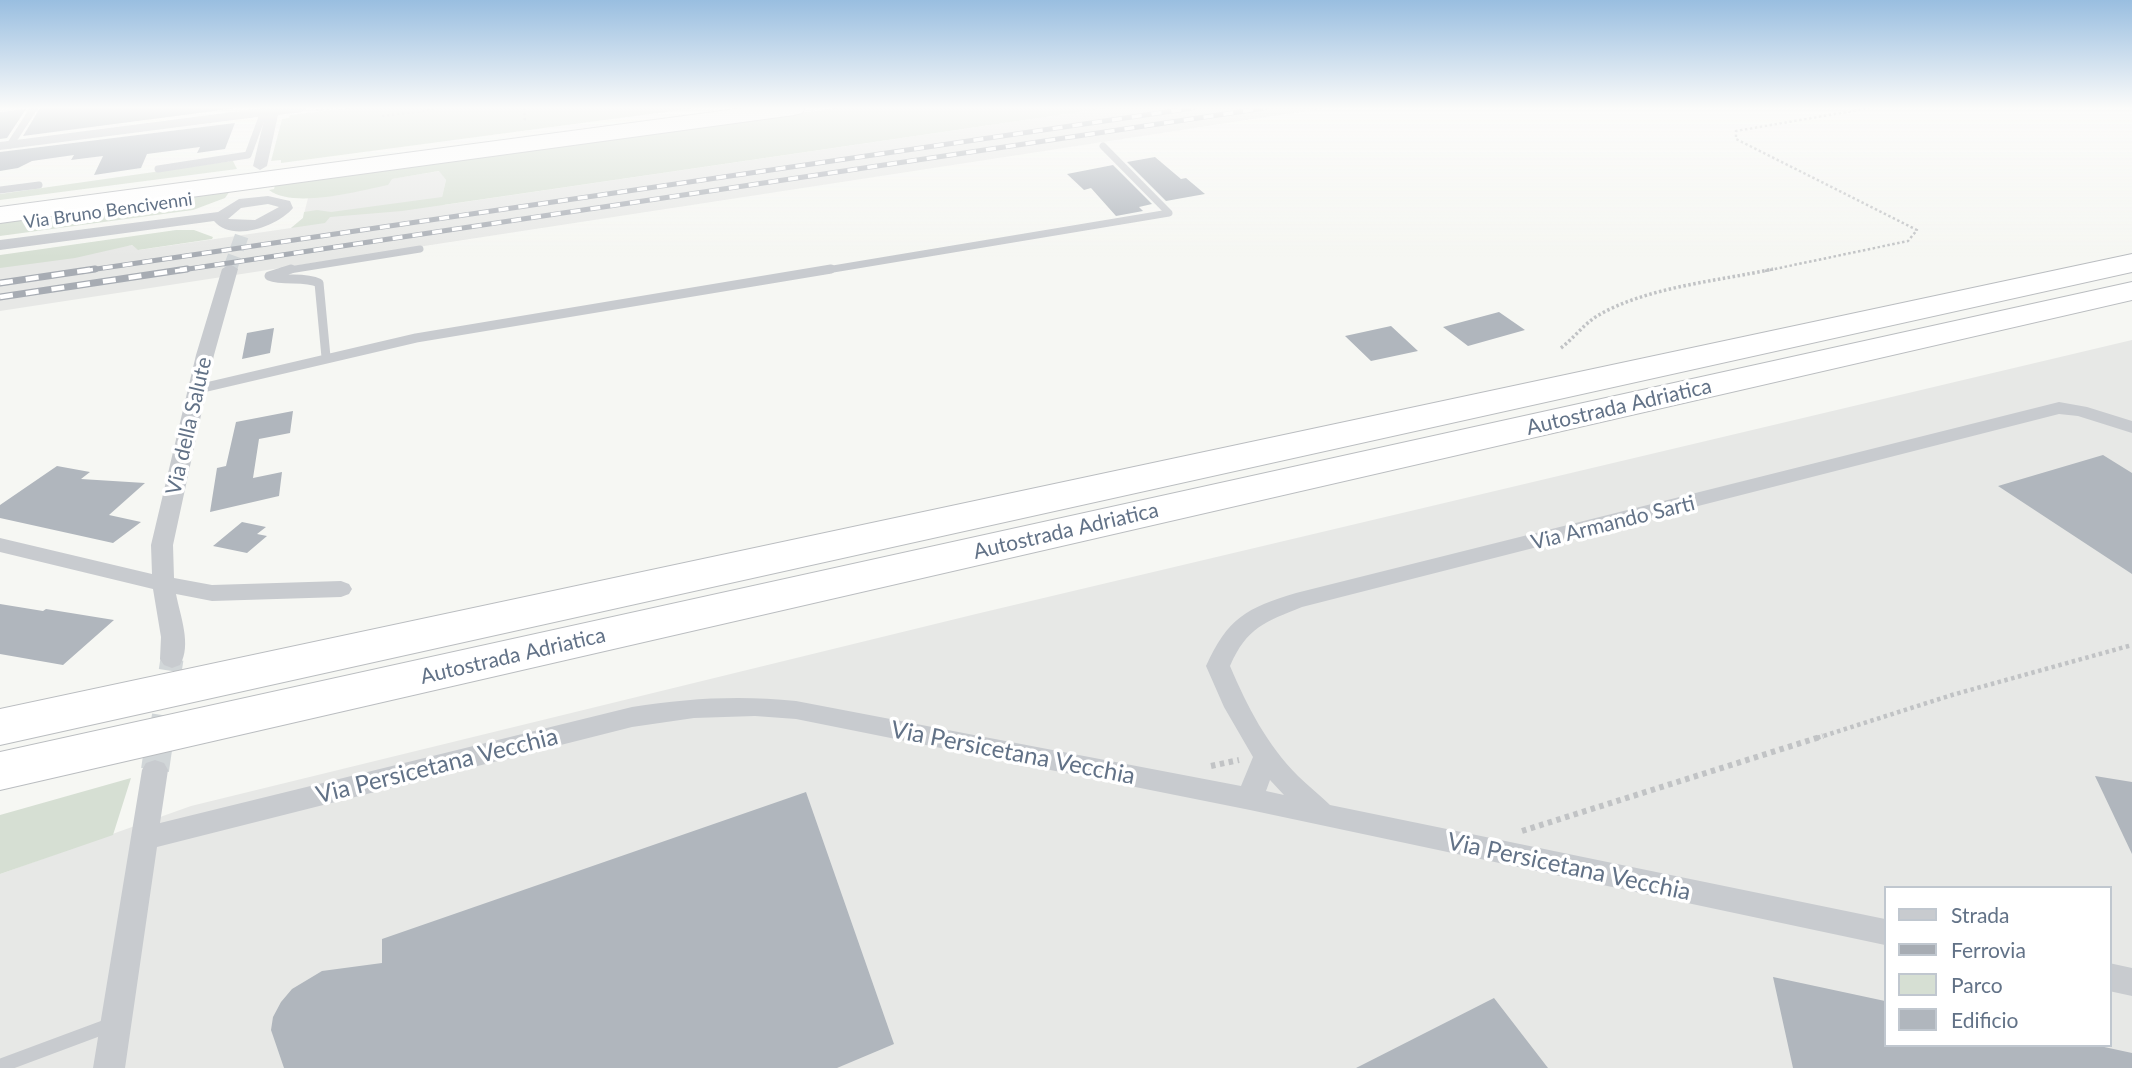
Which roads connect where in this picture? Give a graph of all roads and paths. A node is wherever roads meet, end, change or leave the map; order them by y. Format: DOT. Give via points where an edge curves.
graph roads {
  1 [pos="226,158"];
  2 [pos="262,158"];
  3 [pos="367,158"];
  4 [pos="424,158"];
  5 [pos="1115,158"];
  6 [pos="1773,158"];
  7 [pos="260,166"];
  8 [pos="158,169"];
  9 [pos="39,185"];
  10 [pos="0,190"];
  11 [pos="0,207"];
  12 [pos="0,215"];
  13 [pos="221,215"];
  14 [pos="0,245"];
  15 [pos="420,249"];
  16 [pos="2132,263"];
  17 [pos="230,270"];
  18 [pos="2132,291"];
  19 [pos="1561,348"];
  20 [pos="326,358"];
  21 [pos="198,389"];
  22 [pos="2132,428"];
  23 [pos="0,545"];
  24 [pos="163,584"];
  25 [pos="341,589"];
  26 [pos="2132,645"];
  27 [pos="172,659"];
  28 [pos="0,727"];
  29 [pos="1266,755"];
  30 [pos="155,770"];
  31 [pos="0,771"];
  32 [pos="1250,799"];
  33 [pos="1324,815"];
  34 [pos="1521,832"];
  35 [pos="144,839"];
  36 [pos="1884,932"];
  37 [pos="2111,977"];
  38 [pos="2132,982"];
  39 [pos="116,1023"];
  40 [pos="0,1066"];
  41 [pos="109,1068"];
  1 -- 8 [label="lane"];
  2 -- 7 [label="street"];
  3 -- 11 [label="highway"];
  4 -- 12 [label="highway"];
  5 -- 20 [label="lane" via="1169,213 416,338"];
  6 -- 19 [label="path" via="1917,230 1908,241 1613,306"];
  9 -- 10 [label="lane"];
  13 -- 13 [label="street" via="256,194 286,208 245,230 223,223"];
  13 -- 14 [label="street, Via Bruno Bencivenni"];
  15 -- 20 [label="lane" via="269,276 319,283"];
  16 -- 28 [label="highway, Autostrada Adriatica"];
  17 -- 21 [label="street, Via della Salute"];
  18 -- 31 [label="highway, Autostrada Adriatica"];
  20 -- 21 [label="lane"];
  21 -- 24 [label="street, Via della Salute" via="162,545"];
  22 -- 29 [label="street, Via Armando Sarti" via="2059,408 2025,415 1296,601 1245,622 1229,640 1218,666 1232,701"];
  23 -- 24 [label="street"];
  24 -- 25 [label="street" via="212,593"];
  24 -- 27 [label="street, Via della Salute" via="172,619"];
  26 -- 34 [label="path" via="1952,695"];
  29 -- 32 [label="street"];
  29 -- 33 [label="street, Via Armando Sarti" via="1301,798"];
  30 -- 35 [label="street"];
  32 -- 33 [label="street, Via Persicetana Vecchia"];
  32 -- 35 [label="street, Via Persicetana Vecchia" via="796,710 712,706 632,717"];
  33 -- 36 [label="street, Via Persicetana Vecchia"];
  35 -- 39 [label="street"];
  37 -- 38 [label="street"];
  39 -- 40 [label="lane"];
  39 -- 41 [label="street"];
}
